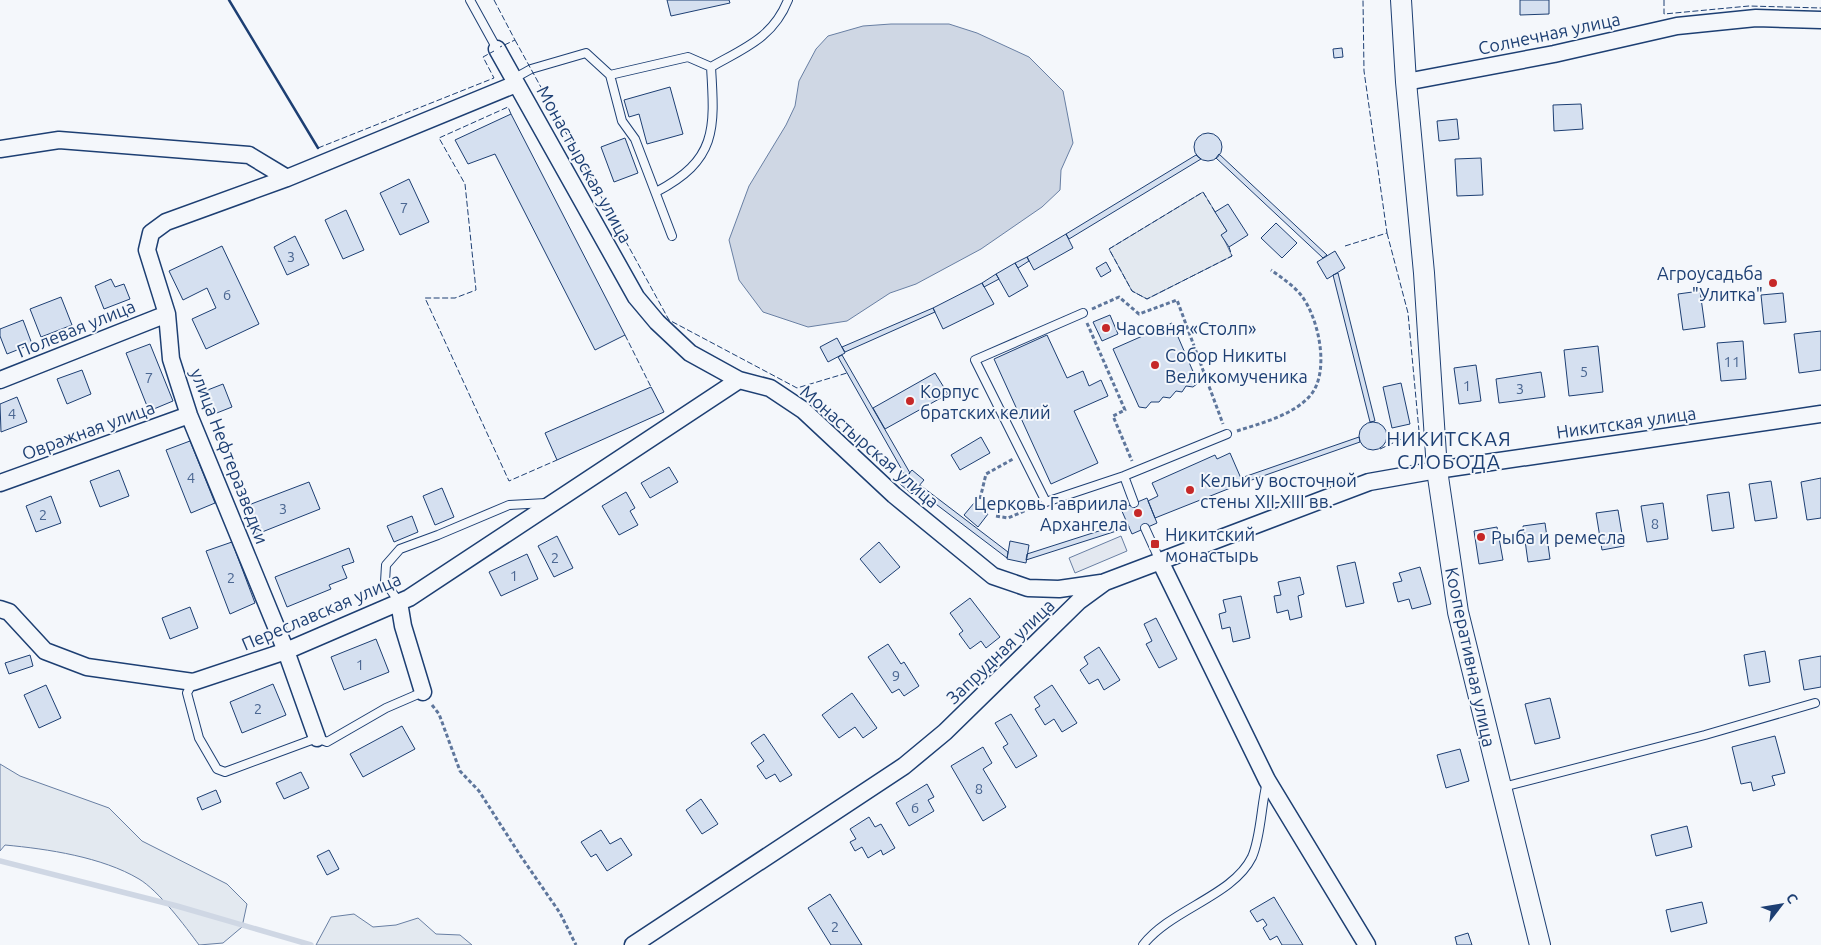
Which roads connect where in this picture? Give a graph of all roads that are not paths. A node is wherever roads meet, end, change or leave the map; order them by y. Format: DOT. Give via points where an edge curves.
graph roads {
  1 [pos="470,0"];
  2 [pos="788,0"];
  3 [pos="1401,0"];
  4 [pos="1821,20"];
  5 [pos="497,49"];
  6 [pos="711,67"];
  7 [pos="610,76"];
  8 [pos="515,81"];
  9 [pos="1406,82"];
  10 [pos="0,149"];
  11 [pos="287,178"];
  12 [pos="656,192"];
  13 [pos="672,236"];
  14 [pos="1083,313"];
  15 [pos="167,314"];
  16 [pos="0,380"];
  17 [pos="738,380"];
  18 [pos="1821,414"];
  19 [pos="189,415"];
  20 [pos="1227,434"];
  21 [pos="1437,470"];
  22 [pos="1124,476"];
  23 [pos="0,483"];
  24 [pos="553,503"];
  25 [pos="1134,503"];
  26 [pos="1145,528"];
  27 [pos="1160,561"];
  28 [pos="1105,582"];
  29 [pos="399,602"];
  30 [pos="0,609"];
  31 [pos="286,651"];
  32 [pos="193,682"];
  33 [pos="423,692"];
  34 [pos="1814,702"];
  35 [pos="317,738"];
  36 [pos="1267,780"];
  37 [pos="1501,788"];
  38 [pos="633,945"];
  39 [pos="1143,945"];
  40 [pos="1367,945"];
  41 [pos="1540,945"];
  1 -- 5 [label="lane"];
  2 -- 6 [label="lane" via="783,15 766,35"];
  3 -- 9 [label="street, Кооперативная улица"];
  4 -- 9 [label="street, Солнечная улица" via="1756,18 1677,26 1554,54"];
  5 -- 8 [label="street, Монастырская улица"];
  6 -- 7 [label="lane" via="688,57"];
  6 -- 12 [label="lane" via="713,105 709,139 698,162 679,180"];
  7 -- 8 [label="lane" via="586,52 531,69"];
  7 -- 12 [label="lane" via="622,121 635,139"];
  8 -- 11 [label="street, улица Нефтеразведки"];
  8 -- 17 [label="street, Монастырская улица" via="636,297 690,353"];
  9 -- 21 [label="street, Кооперативная улица" via="1424,273"];
  10 -- 11 [label="street" via="59,140 249,156"];
  11 -- 15 [label="street, улица Нефтеразведки" via="166,222 151,233 147,250"];
  12 -- 13 [label="lane"];
  14 -- 22 [label="lane" via="975,360 1046,502"];
  15 -- 16 [label="street, Полевая улица"];
  15 -- 19 [label="street, улица Нефтеразведки" via="171,359"];
  17 -- 24 [label="street, Переславская улица"];
  17 -- 28 [label="street, Монастырская улица" via="770,388 803,410 894,495 993,576 1028,588 1059,589"];
  18 -- 21 [label="street, Никитская улица"];
  19 -- 23 [label="street, Овражная улица"];
  19 -- 31 [label="street, улица Нефтеразведки"];
  20 -- 22 [label="lane"];
  21 -- 27 [label="street, Запрудная улица" via="1369,482"];
  21 -- 37 [label="street, Кооперативная улица" via="1458,612"];
  22 -- 25 [label="lane"];
  24 -- 29 [label="street, Переславская улица"];
  24 -- 29 [label="lane" via="509,505 400,549 386,565 385,582"];
  26 -- 27 [label="lane"];
  27 -- 28 [label="street, Запрудная улица"];
  27 -- 36 [label="street"];
  28 -- 38 [label="street, Запрудная улица" via="1079,601 945,732 904,766"];
  29 -- 31 [label="street, Переславская улица"];
  29 -- 33 [label="street"];
  30 -- 32 [label="street, Переславская улица" via="9,612 45,651 87,667"];
  31 -- 32 [label="street, Переславская улица"];
  31 -- 35 [label="street, улица Нефтеразведки"];
  32 -- 35 [label="lane" via="187,693 192,714 199,738 217,769 224,772"];
  33 -- 35 [label="lane" via="386,708 327,742"];
  34 -- 37 [label="lane" via="1704,735"];
  36 -- 39 [label="lane" via="1252,857 1241,872 1225,887 1169,921"];
  36 -- 40 [label="street"];
  37 -- 41 [label="street, Кооперативная улица"];
}
